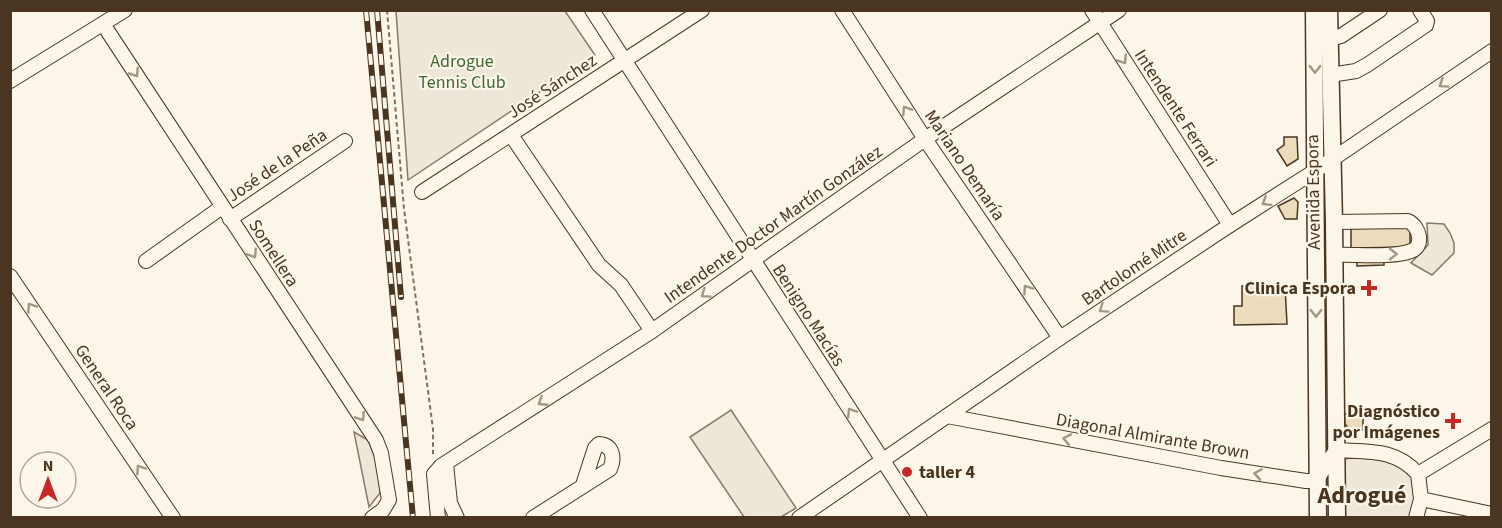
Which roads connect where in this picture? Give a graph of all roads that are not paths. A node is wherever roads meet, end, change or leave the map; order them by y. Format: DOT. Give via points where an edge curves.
graph roads {
  1 [pos="125,10"];
  2 [pos="592,10"];
  3 [pos="702,10"];
  4 [pos="842,10"];
  5 [pos="1092,10"];
  6 [pos="1119,10"];
  7 [pos="1314,10"];
  8 [pos="1329,10"];
  9 [pos="1380,10"];
  10 [pos="1420,10"];
  11 [pos="1100,23"];
  12 [pos="103,24"];
  13 [pos="1330,39"];
  14 [pos="1491,51"];
  15 [pos="624,61"];
  16 [pos="1330,75"];
  17 [pos="10,81"];
  18 [pos="511,135"];
  19 [pos="925,139"];
  20 [pos="345,141"];
  21 [pos="1332,159"];
  22 [pos="1315,171"];
  23 [pos="422,192"];
  24 [pos="226,213"];
  25 [pos="1334,222"];
  26 [pos="1230,225"];
  27 [pos="1334,255"];
  28 [pos="146,261"];
  29 [pos="753,261"];
  30 [pos="10,276"];
  31 [pos="652,331"];
  32 [pos="1060,338"];
  33 [pos="947,416"];
  34 [pos="1491,429"];
  35 [pos="1336,450"];
  36 [pos="883,461"];
  37 [pos="446,464"];
  38 [pos="1418,474"];
  39 [pos="1316,481"];
  40 [pos="583,485"];
  41 [pos="1421,499"];
  42 [pos="377,514"];
  43 [pos="1491,514"];
  44 [pos="173,518"];
  45 [pos="438,518"];
  46 [pos="457,518"];
  47 [pos="533,518"];
  48 [pos="799,518"];
  49 [pos="920,518"];
  50 [pos="1318,518"];
  51 [pos="1336,518"];
  52 [pos="1416,518"];
  1 -- 12 [label="street"];
  2 -- 15 [label="street, Benigno Macías"];
  3 -- 15 [label="street, José Sánchez"];
  19 -- 4 [label="street, Mariano Demaría, one-way"];
  5 -- 11 [label="street, Intendente Ferrari"];
  6 -- 11 [label="street, Intendente Doctor Martín González"];
  7 -- 22 [label="main road, Avenida Espora, one-way"];
  8 -- 13 [label="main road, Avenida Espora"];
  9 -- 13 [label="street"];
  10 -- 16 [label="street" via="1426,25 1367,65"];
  11 -- 19 [label="street, Intendente Doctor Martín González"];
  11 -- 26 [label="street, Intendente Ferrari, one-way"];
  12 -- 17 [label="street"];
  12 -- 24 [label="street, Somellera, one-way"];
  13 -- 16 [label="main road, Avenida Espora"];
  14 -- 21 [label="street, Bartolomé Mitre, one-way"];
  15 -- 18 [label="street, José Sánchez"];
  15 -- 29 [label="street, Benigno Macías"];
  16 -- 21 [label="main road, Avenida Espora"];
  18 -- 23 [label="street, José Sánchez"];
  18 -- 31 [label="street" via="599,265 621,285"];
  19 -- 29 [label="street, Intendente Doctor Martín González"];
  32 -- 19 [label="street, Mariano Demaría, one-way"];
  20 -- 24 [label="street, José de la Peña"];
  21 -- 22 [label="street, Bartolomé Mitre"];
  21 -- 25 [label="main road, Avenida Espora"];
  22 -- 26 [label="street, Bartolomé Mitre, one-way"];
  22 -- 39 [label="main road, Avenida Espora, one-way"];
  24 -- 28 [label="street, José de la Peña"];
  24 -- 42 [label="street, Somellera, one-way" via="379,446 389,500"];
  25 -- 27 [label="main road, Avenida Espora"];
  27 -- 25 [label="street, one-way" via="1402,254 1417,248 1419,235 1417,227 1408,221"];
  26 -- 32 [label="street, Bartolomé Mitre, one-way"];
  27 -- 35 [label="main road, Avenida Espora"];
  29 -- 31 [label="street, Intendente Doctor Martín González, one-way"];
  36 -- 29 [label="street, Benigno Macías, one-way"];
  44 -- 30 [label="street, General Roca, one-way"];
  31 -- 37 [label="street, Intendente Doctor Martín González, one-way"];
  32 -- 33 [label="street, Bartolomé Mitre"];
  33 -- 36 [label="street, Bartolomé Mitre"];
  39 -- 33 [label="street, Diagonal Almirante Brown, one-way" via="1221,468"];
  34 -- 38 [label="street"];
  35 -- 38 [label="street" via="1388,454 1400,458"];
  35 -- 39 [label="street"];
  35 -- 51 [label="main road, Avenida Espora"];
  36 -- 48 [label="street, Bartolomé Mitre"];
  36 -- 49 [label="street, Benigno Macías"];
  37 -- 45 [label="street, Intendente Doctor Martín González" via="434,474"];
  37 -- 46 [label="street" via="450,503"];
  38 -- 41 [label="street"];
  39 -- 50 [label="main road, Avenida Espora"];
  40 -- 47 [label="street"];
  41 -- 43 [label="street"];
  41 -- 52 [label="street"];
}
